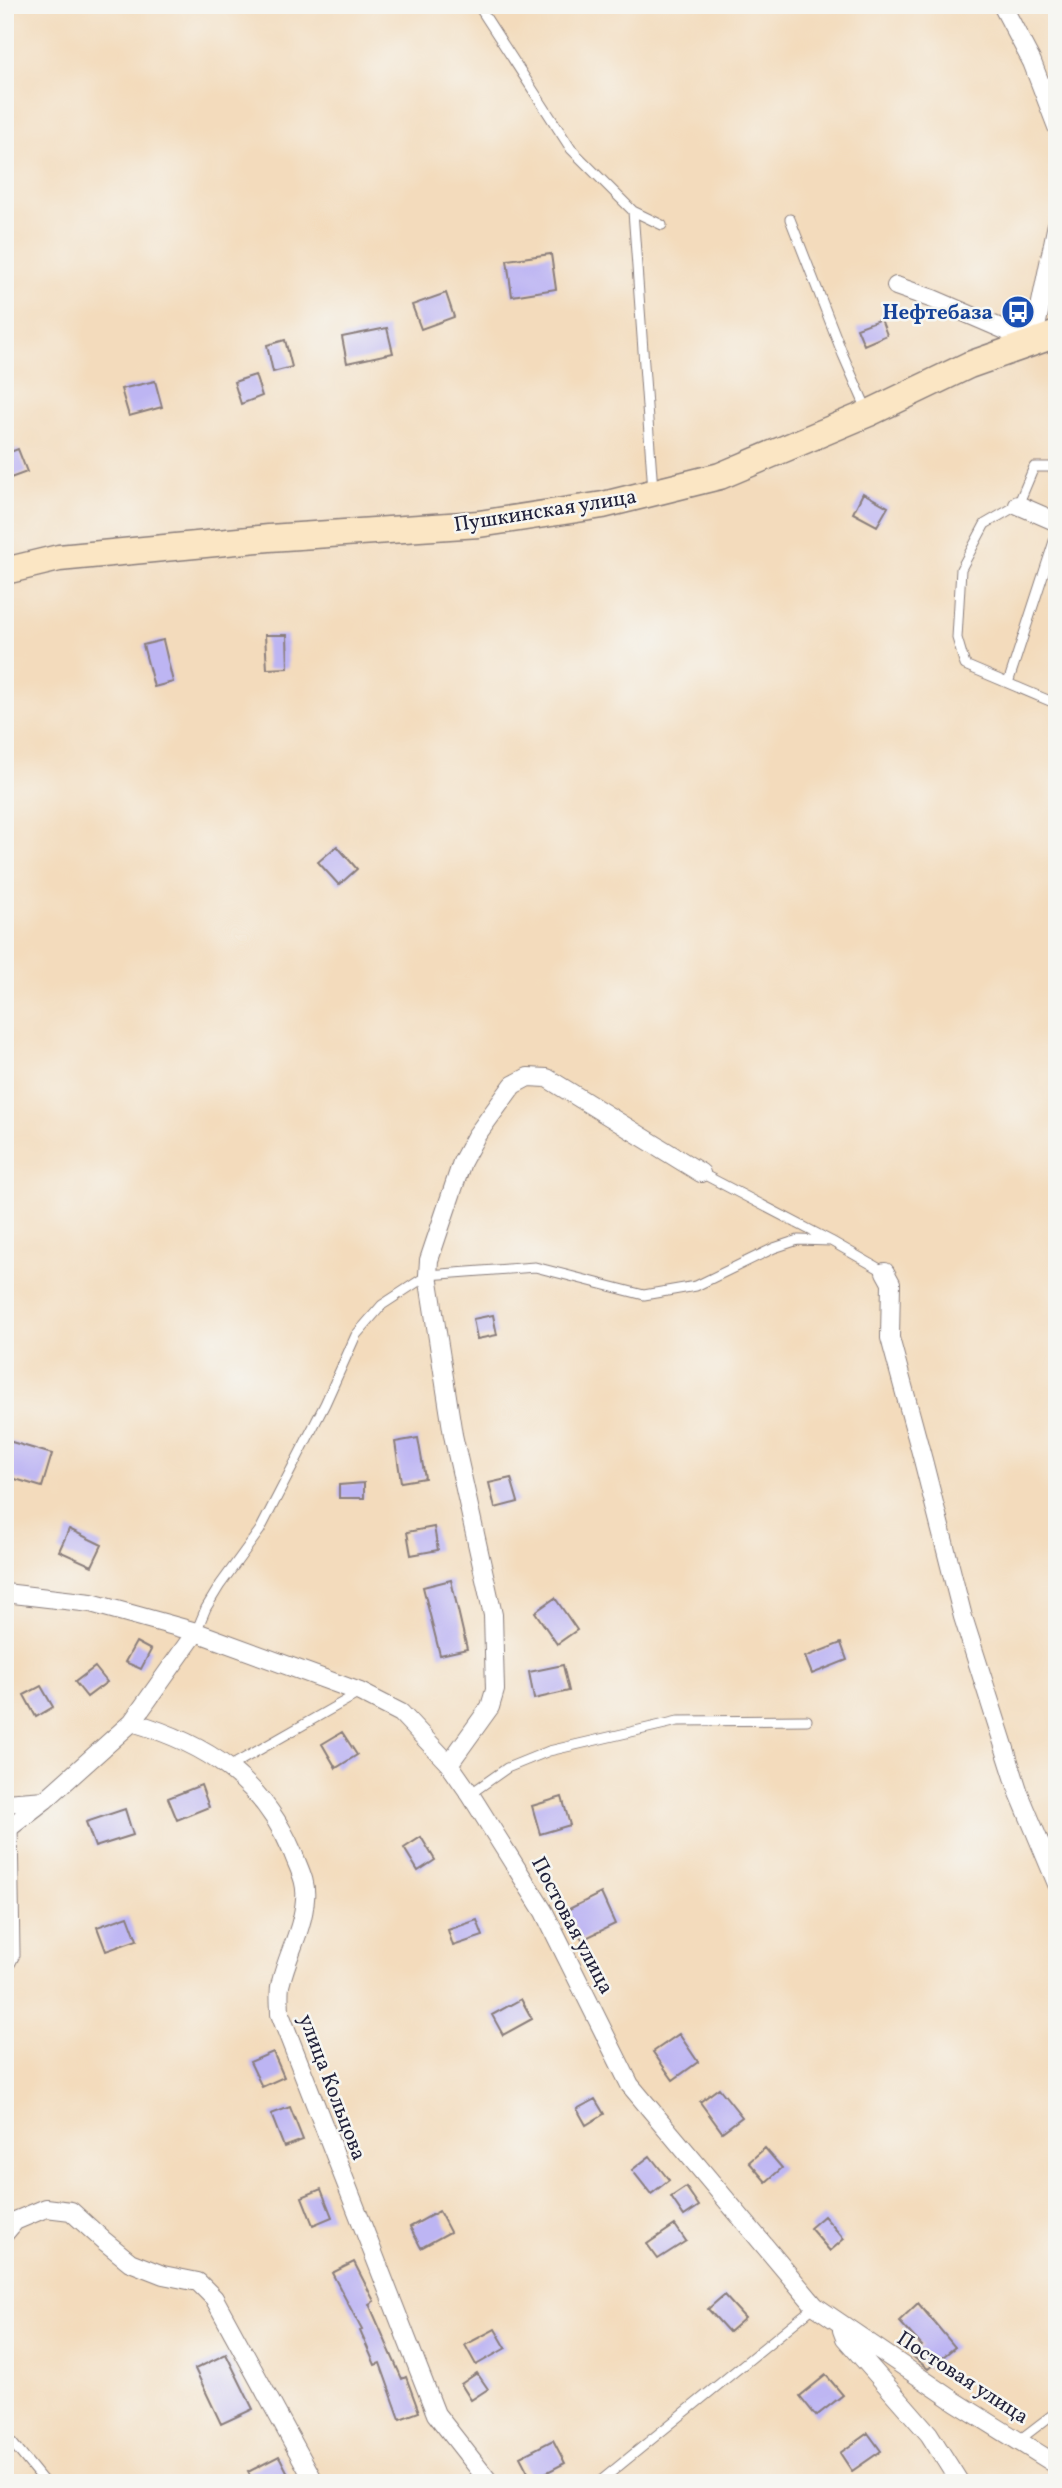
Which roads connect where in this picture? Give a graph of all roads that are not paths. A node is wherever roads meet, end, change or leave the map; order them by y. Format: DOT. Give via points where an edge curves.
graph roads {
  1 [pos="478,5"];
  2 [pos="1003,5"];
  3 [pos="1057,127"];
  4 [pos="633,211"];
  5 [pos="790,219"];
  6 [pos="1057,224"];
  7 [pos="662,225"];
  8 [pos="896,286"];
  9 [pos="1049,341"];
  10 [pos="869,413"];
  11 [pos="1057,467"];
  12 [pos="654,492"];
  13 [pos="1018,505"];
  14 [pos="1057,523"];
  15 [pos="1057,531"];
  16 [pos="5,571"];
  17 [pos="1008,683"];
  18 [pos="1057,704"];
  19 [pos="701,1172"];
  20 [pos="831,1241"];
  21 [pos="885,1272"];
  22 [pos="428,1275"];
  23 [pos="5,1593"];
  24 [pos="196,1632"];
  25 [pos="360,1692"];
  26 [pos="807,1720"];
  27 [pos="132,1722"];
  28 [pos="449,1764"];
  29 [pos="229,1767"];
  30 [pos="470,1794"];
  31 [pos="45,1800"];
  32 [pos="5,1803"];
  33 [pos="9,1827"];
  34 [pos="1057,1884"];
  35 [pos="5,1974"];
  36 [pos="5,2233"];
  37 [pos="816,2306"];
  38 [pos="844,2326"];
  39 [pos="1057,2411"];
  40 [pos="5,2434"];
  41 [pos="1018,2441"];
  42 [pos="1057,2465"];
  43 [pos="45,2483"];
  44 [pos="315,2483"];
  45 [pos="489,2483"];
  46 [pos="598,2483"];
  47 [pos="960,2483"];
  1 -- 4 [label="lane" via="571,149"];
  2 -- 3 [label="street"];
  4 -- 7 [label="lane"];
  4 -- 12 [label="lane"];
  5 -- 10 [label="lane"];
  6 -- 9 [label="street"];
  8 -- 9 [label="street"];
  9 -- 10 [label="main road, Пушкинская улица" via="968,365"];
  10 -- 12 [label="main road, Пушкинская улица" via="720,476"];
  11 -- 13 [label="lane" via="1034,467"];
  12 -- 16 [label="main road, Пушкинская улица" via="603,505 479,523 59,558"];
  13 -- 14 [label="street"];
  13 -- 17 [label="lane" via="985,524 961,569 957,638 965,665"];
  15 -- 17 [label="lane"];
  17 -- 18 [label="lane"];
  19 -- 20 [label="lane"];
  19 -- 22 [label="street" via="547,1078 528,1077 513,1085 462,1162"];
  20 -- 21 [label="lane"];
  20 -- 22 [label="lane" via="798,1240 696,1286 644,1295 535,1267"];
  21 -- 34 [label="street" via="891,1283 890,1338 962,1617 1019,1793"];
  22 -- 24 [label="lane" via="382,1305 356,1335 260,1530 220,1585"];
  22 -- 28 [label="street" via="453,1435 494,1615 495,1690 490,1707"];
  23 -- 24 [label="street, Постовая улица" via="90,1603"];
  24 -- 25 [label="street, Постовая улица"];
  24 -- 27 [label="street"];
  25 -- 28 [label="street, Постовая улица" via="401,1713"];
  25 -- 29 [label="lane"];
  26 -- 30 [label="lane" via="678,1721 549,1751 507,1768"];
  27 -- 29 [label="street, улица Кольцова" via="166,1732"];
  27 -- 31 [label="street"];
  28 -- 30 [label="street, Постовая улица"];
  29 -- 45 [label="street, улица Кольцова" via="257,1792 286,1838 306,1883 302,1922 280,1984 280,2014 436,2414"];
  30 -- 37 [label="street, Постовая улица" via="544,1912 630,2085"];
  31 -- 32 [label="street"];
  31 -- 33 [label="street"];
  33 -- 35 [label="lane" via="15,1955"];
  36 -- 44 [label="street" via="15,2221 47,2208 71,2211 130,2262 198,2282 214,2298"];
  37 -- 38 [label="street, Постовая улица"];
  37 -- 46 [label="lane"];
  38 -- 41 [label="street, Постовая улица"];
  38 -- 47 [label="street, Постовая улица" via="845,2338 929,2434"];
  39 -- 41 [label="lane"];
  40 -- 43 [label="lane"];
  41 -- 42 [label="street, Постовая улица"];
}
